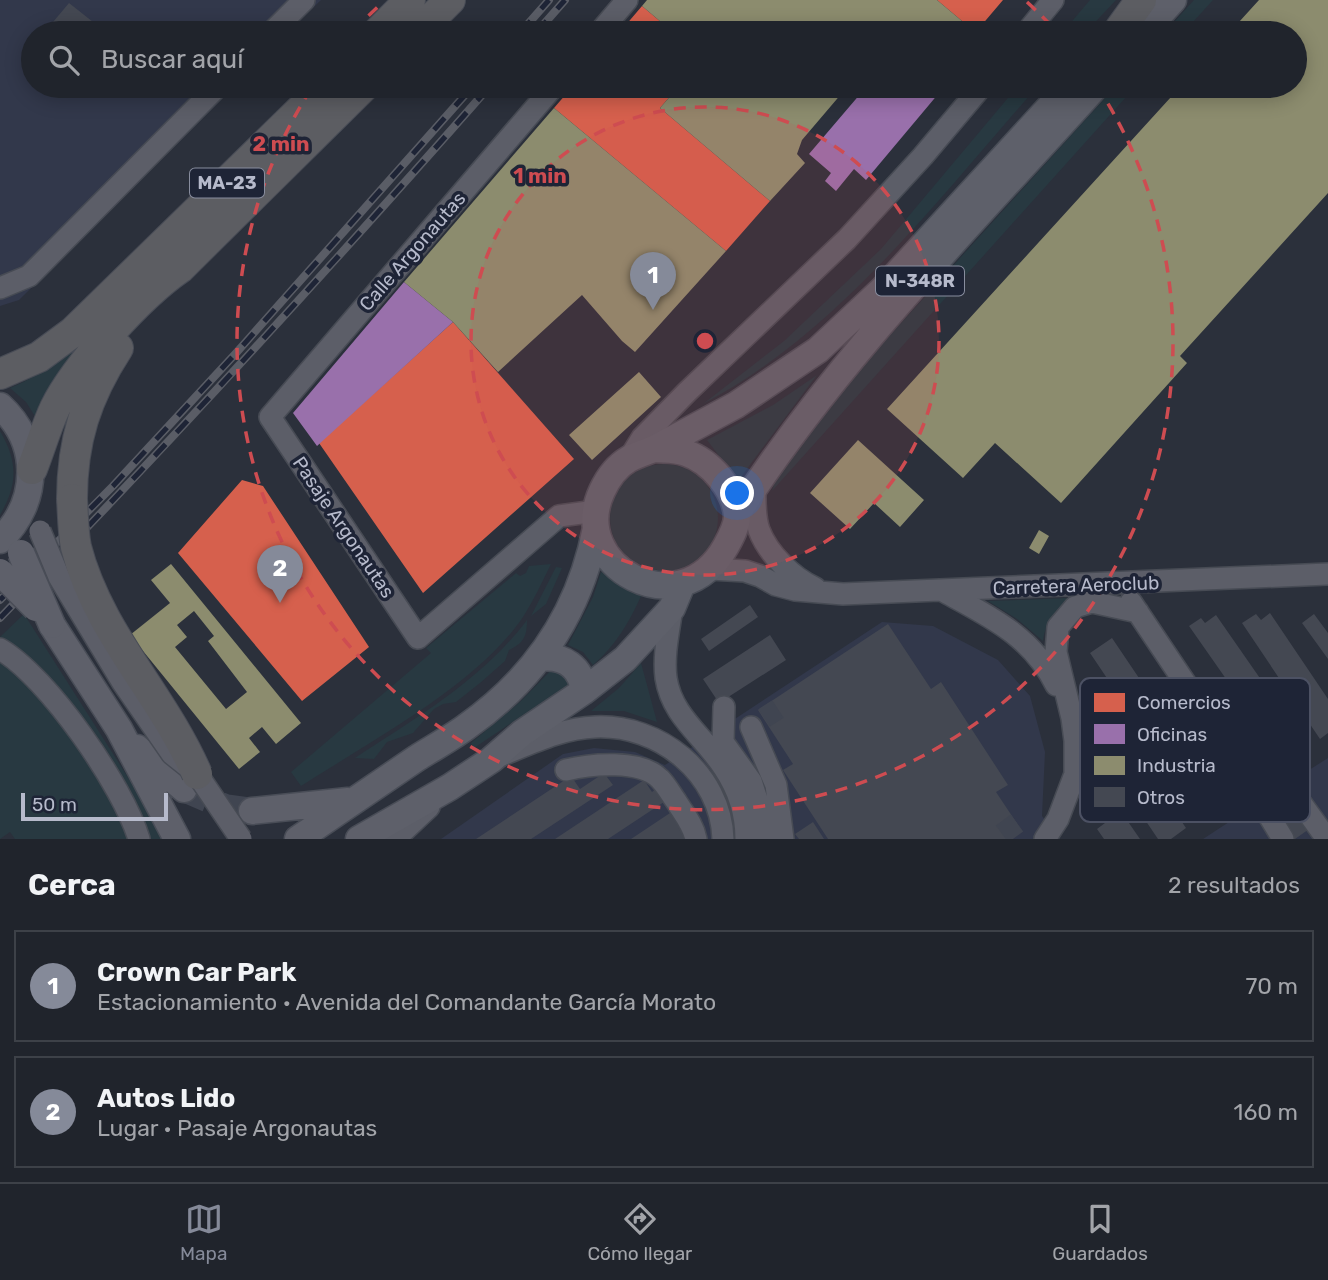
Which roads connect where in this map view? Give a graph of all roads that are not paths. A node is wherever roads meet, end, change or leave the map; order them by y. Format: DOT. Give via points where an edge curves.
graph roads {
  1 [pos="304,0"];
  2 [pos="410,0"];
  3 [pos="450,0"];
  4 [pos="627,0"];
  5 [pos="1053,0"];
  6 [pos="1141,0"];
  7 [pos="1153,0"];
  8 [pos="1173,0"];
  9 [pos="283,21"];
  10 [pos="389,21"];
  11 [pos="428,21"];
  12 [pos="609,21"];
  13 [pos="1036,21"];
  14 [pos="1132,21"];
  15 [pos="1136,21"];
  16 [pos="1143,21"];
  17 [pos="206,98"];
  18 [pos="313,98"];
  19 [pos="352,98"];
  20 [pos="544,98"];
  21 [pos="972,98"];
  22 [pos="1058,98"];
  23 [pos="1085,98"];
  24 [pos="180,268"];
  25 [pos="0,288"];
  26 [pos="0,373"];
  27 [pos="687,392"];
  28 [pos="0,406"];
  29 [pos="270,417"];
  30 [pos="690,430"];
  31 [pos="654,449"];
  32 [pos="629,459"];
  33 [pos="699,459"];
  34 [pos="31,479"];
  35 [pos="755,486"];
  36 [pos="596,519"];
  37 [pos="736,519"];
  38 [pos="11,540"];
  39 [pos="710,569"];
  40 [pos="0,572"];
  41 [pos="1328,574"];
  42 [pos="797,580"];
  43 [pos="1118,583"];
  44 [pos="941,590"];
  45 [pos="824,592"];
  46 [pos="677,596"];
  47 [pos="1138,612"];
  48 [pos="52,625"];
  49 [pos="0,649"];
  50 [pos="540,658"];
  51 [pos="1182,678"];
  52 [pos="584,691"];
  53 [pos="1072,718"];
  54 [pos="119,729"];
  55 [pos="491,760"];
  56 [pos="566,770"];
  57 [pos="190,781"];
  58 [pos="356,799"];
  59 [pos="252,811"];
  60 [pos="1310,815"];
  61 [pos="1273,822"];
  62 [pos="394,829"];
  63 [pos="138,839"];
  64 [pos="177,839"];
  65 [pos="241,839"];
  66 [pos="298,839"];
  67 [pos="359,839"];
  68 [pos="367,839"];
  69 [pos="696,839"];
  70 [pos="723,839"];
  71 [pos="746,839"];
  72 [pos="762,839"];
  73 [pos="783,839"];
  74 [pos="1045,839"];
  75 [pos="1283,839"];
  76 [pos="1327,839"];
  1 -- 9 [label="street"];
  2 -- 10 [label="highway"];
  3 -- 11 [label="highway"];
  4 -- 12 [label="street"];
  5 -- 13 [label="street"];
  6 -- 14 [label="highway"];
  7 -- 15 [label="main road"];
  8 -- 16 [label="main road"];
  17 -- 25 [label="street" via="29,276"];
  18 -- 26 [label="highway, MA-23" via="73,332 39,357"];
  19 -- 24 [label="highway, MA-23"];
  20 -- 29 [label="street, Calle Argonautas"];
  21 -- 27 [label="street" via="848,239"];
  22 -- 30 [label="main road, N-348R" via="883,289 818,351"];
  23 -- 35 [label="main road, N-348R" via="830,385"];
  24 -- 34 [label="highway, MA-23" via="161,281 74,378 55,408"];
  24 -- 57 [label="highway, bridge" via="99,378 75,447 72,499 76,545 86,579 119,646 184,744"];
  27 -- 30 [label="street" via="684,404"];
  27 -- 32 [label="street" via="642,438"];
  28 -- 34 [label="main road" via="26,441"];
  29 -- 36 [label="street, Pasaje Argonautas" via="418,638 559,516"];
  30 -- 31 [label="main road"];
  30 -- 33 [label="street"];
  31 -- 32 [label="main road"];
  31 -- 33 [label="main road"];
  32 -- 36 [label="main road" via="607,479"];
  33 -- 37 [label="main road" via="729,492"];
  34 -- 38 [label="main road"];
  34 -- 57 [label="street, bridge" via="40,531 59,578"];
  35 -- 37 [label="main road, N-348R"];
  35 -- 42 [label="street, Carretera Aeroclub" via="760,532"];
  36 -- 46 [label="main road, N-348R" via="604,551 620,570"];
  36 -- 50 [label="main road" via="590,561 579,590"];
  37 -- 39 [label="main road, N-348R" via="726,547"];
  37 -- 42 [label="street, Carretera Aeroclub" via="766,558"];
  38 -- 48 [label="main road, bridge"];
  39 -- 45 [label="street, Carretera Aeroclub" via="745,571 776,585"];
  39 -- 46 [label="main road, N-348R"];
  40 -- 48 [label="main road, bridge"];
  41 -- 43 [label="street, Carretera Aeroclub"];
  42 -- 45 [label="street, Carretera Aeroclub"];
  43 -- 44 [label="street, Carretera Aeroclub"];
  43 -- 47 [label="street"];
  44 -- 45 [label="street, Carretera Aeroclub"];
  44 -- 53 [label="street" via="1002,623 1045,663"];
  46 -- 52 [label="main road" via="625,659"];
  46 -- 71 [label="street" via="666,652 673,702 738,793"];
  47 -- 51 [label="street"];
  47 -- 53 [label="street" via="1092,602 1074,607 1058,626 1055,652"];
  48 -- 54 [label="main road"];
  49 -- 63 [label="street" via="47,688 69,718 134,822"];
  50 -- 52 [label="main road" via="552,656 568,662 583,680"];
  50 -- 58 [label="main road" via="505,696 466,727"];
  52 -- 55 [label="main road"];
  53 -- 74 [label="street" via="1075,774 1058,820"];
  54 -- 57 [label="main road" via="163,773"];
  54 -- 64 [label="main road"];
  55 -- 62 [label="main road"];
  55 -- 70 [label="street" via="555,734 593,727 650,736 695,768 717,805"];
  56 -- 69 [label="street" via="608,764 659,777 693,825"];
  57 -- 65 [label="street, bridge"];
  58 -- 59 [label="main road"];
  58 -- 66 [label="main road"];
  60 -- 76 [label="street"];
  61 -- 75 [label="street"];
  62 -- 67 [label="main road"];
  62 -- 68 [label="street"];
  72 -- 73 [label="street" via="760,809 751,781 723,742 723,716 757,723 776,785"];
}
